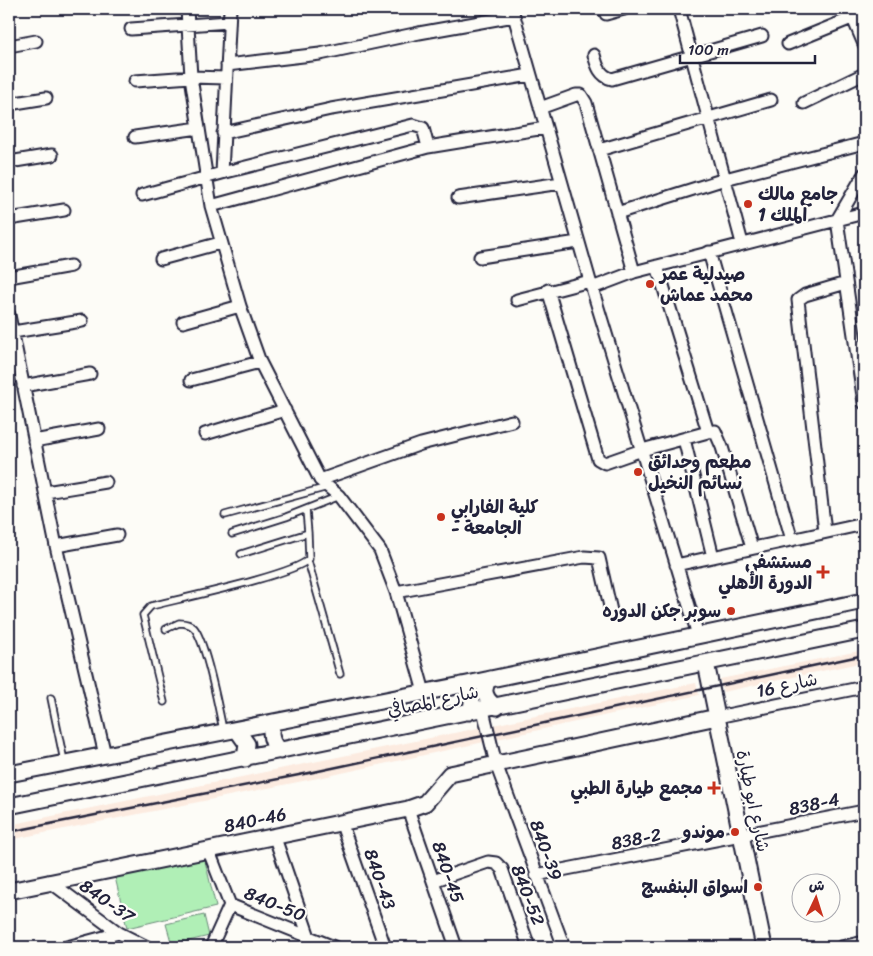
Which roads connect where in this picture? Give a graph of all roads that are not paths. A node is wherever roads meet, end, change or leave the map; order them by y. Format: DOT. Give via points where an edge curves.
graph roads {
  1 [pos="188,9"];
  2 [pos="230,9"];
  3 [pos="624,9"];
  4 [pos="678,9"];
  5 [pos="513,12"];
  6 [pos="864,13"];
  7 [pos="606,14"];
  8 [pos="851,14"];
  9 [pos="229,22"];
  10 [pos="188,24"];
  11 [pos="131,29"];
  12 [pos="762,36"];
  13 [pos="36,41"];
  14 [pos="788,44"];
  15 [pos="864,44"];
  16 [pos="9,46"];
  17 [pos="594,55"];
  18 [pos="692,58"];
  19 [pos="228,65"];
  20 [pos="864,74"];
  21 [pos="530,75"];
  22 [pos="191,77"];
  23 [pos="226,78"];
  24 [pos="135,81"];
  25 [pos="46,98"];
  26 [pos="771,100"];
  27 [pos="804,103"];
  28 [pos="9,104"];
  29 [pos="540,108"];
  30 [pos="709,120"];
  31 [pos="199,128"];
  32 [pos="546,128"];
  33 [pos="223,133"];
  34 [pos="135,136"];
  35 [pos="864,143"];
  36 [pos="428,147"];
  37 [pos="600,150"];
  38 [pos="52,155"];
  39 [pos="9,162"];
  40 [pos="222,173"];
  41 [pos="864,174"];
  42 [pos="207,178"];
  43 [pos="725,179"];
  44 [pos="561,182"];
  45 [pos="142,195"];
  46 [pos="458,198"];
  47 [pos="211,206"];
  48 [pos="64,210"];
  49 [pos="616,213"];
  50 [pos="864,213"];
  51 [pos="9,219"];
  52 [pos="837,220"];
  53 [pos="578,242"];
  54 [pos="742,242"];
  55 [pos="220,244"];
  56 [pos="709,252"];
  57 [pos="480,257"];
  58 [pos="161,259"];
  59 [pos="71,266"];
  60 [pos="657,266"];
  61 [pos="634,272"];
  62 [pos="9,277"];
  63 [pos="846,284"];
  64 [pos="591,285"];
  65 [pos="548,290"];
  66 [pos="516,300"];
  67 [pos="240,306"];
  68 [pos="9,315"];
  69 [pos="82,321"];
  70 [pos="183,322"];
  71 [pos="13,332"];
  72 [pos="859,335"];
  73 [pos="260,362"];
  74 [pos="90,374"];
  75 [pos="191,380"];
  76 [pos="24,386"];
  77 [pos="864,401"];
  78 [pos="285,410"];
  79 [pos="512,421"];
  80 [pos="99,429"];
  81 [pos="708,432"];
  82 [pos="206,434"];
  83 [pos="684,439"];
  84 [pos="34,441"];
  85 [pos="642,450"];
  86 [pos="106,482"];
  87 [pos="324,483"];
  88 [pos="46,492"];
  89 [pos="339,496"];
  90 [pos="306,510"];
  91 [pos="225,515"];
  92 [pos="864,524"];
  93 [pos="825,532"];
  94 [pos="308,533"];
  95 [pos="232,534"];
  96 [pos="117,535"];
  97 [pos="792,540"];
  98 [pos="56,546"];
  99 [pos="752,548"];
  100 [pos="241,554"];
  101 [pos="712,557"];
  102 [pos="308,561"];
  103 [pos="676,565"];
  104 [pos="396,592"];
  105 [pos="864,601"];
  106 [pos="611,611"];
  107 [pos="166,629"];
  108 [pos="864,630"];
  109 [pos="698,635"];
  110 [pos="706,662"];
  111 [pos="340,674"];
  112 [pos="490,679"];
  113 [pos="461,685"];
  114 [pos="864,687"];
  115 [pos="424,692"];
  116 [pos="51,698"];
  117 [pos="164,702"];
  118 [pos="483,710"];
  119 [pos="717,717"];
  120 [pos="273,722"];
  121 [pos="230,731"];
  122 [pos="280,751"];
  123 [pos="105,755"];
  124 [pos="245,759"];
  125 [pos="65,763"];
  126 [pos="496,764"];
  127 [pos="9,774"];
  128 [pos="9,806"];
  129 [pos="408,809"];
  130 [pos="864,811"];
  131 [pos="342,822"];
  132 [pos="274,835"];
  133 [pos="742,837"];
  134 [pos="208,849"];
  135 [pos="536,875"];
  136 [pos="49,881"];
  137 [pos="433,881"];
  138 [pos="9,891"];
  139 [pos="230,905"];
  140 [pos="119,933"];
  141 [pos="309,937"];
  142 [pos="107,942"];
  143 [pos="864,942"];
  144 [pos="67,947"];
  145 [pos="147,947"];
  146 [pos="211,947"];
  147 [pos="334,947"];
  148 [pos="385,947"];
  149 [pos="456,947"];
  150 [pos="529,947"];
  151 [pos="564,947"];
  152 [pos="764,947"];
  153 [pos="841,947"];
  1 -- 10 [label="street"];
  2 -- 9 [label="street"];
  3 -- 7 [label="street"];
  4 -- 18 [label="street"];
  5 -- 19 [label="street" via="320,54"];
  5 -- 21 [label="street"];
  6 -- 8 [label="street"];
  8 -- 14 [label="street"];
  8 -- 15 [label="street"];
  9 -- 10 [label="street"];
  9 -- 19 [label="street"];
  10 -- 11 [label="street"];
  10 -- 22 [label="street"];
  12 -- 18 [label="street"];
  13 -- 16 [label="street"];
  17 -- 18 [label="street" via="600,72 612,79"];
  18 -- 30 [label="street"];
  19 -- 23 [label="street"];
  20 -- 27 [label="street"];
  21 -- 29 [label="street"];
  21 -- 33 [label="street" via="331,109"];
  22 -- 23 [label="street"];
  22 -- 24 [label="street"];
  22 -- 31 [label="street"];
  23 -- 33 [label="street"];
  25 -- 28 [label="street"];
  26 -- 30 [label="street"];
  29 -- 32 [label="street"];
  29 -- 37 [label="street" via="576,94 582,96"];
  30 -- 37 [label="street"];
  30 -- 43 [label="street"];
  31 -- 34 [label="street"];
  31 -- 42 [label="street"];
  32 -- 36 [label="street"];
  32 -- 44 [label="street"];
  33 -- 40 [label="street"];
  35 -- 43 [label="street"];
  36 -- 40 [label="street" via="422,128 414,125"];
  36 -- 47 [label="street"];
  37 -- 49 [label="street"];
  38 -- 39 [label="street"];
  40 -- 42 [label="street"];
  41 -- 52 [label="street"];
  42 -- 45 [label="street"];
  42 -- 47 [label="street"];
  43 -- 49 [label="street"];
  43 -- 54 [label="street"];
  44 -- 46 [label="street"];
  44 -- 53 [label="street"];
  47 -- 55 [label="street"];
  48 -- 51 [label="street"];
  49 -- 61 [label="street"];
  50 -- 52 [label="street"];
  52 -- 54 [label="street"];
  52 -- 63 [label="street"];
  53 -- 57 [label="street"];
  53 -- 64 [label="street"];
  54 -- 56 [label="street"];
  55 -- 58 [label="street"];
  55 -- 67 [label="street"];
  56 -- 60 [label="street"];
  56 -- 97 [label="street"];
  59 -- 62 [label="street"];
  60 -- 61 [label="street"];
  60 -- 81 [label="street"];
  61 -- 64 [label="street"];
  63 -- 72 [label="street"];
  63 -- 93 [label="street" via="805,295 798,300"];
  64 -- 65 [label="street"];
  64 -- 85 [label="street"];
  65 -- 66 [label="street"];
  65 -- 85 [label="street" via="598,459 605,463"];
  67 -- 70 [label="street"];
  67 -- 73 [label="street"];
  68 -- 71 [label="street"];
  69 -- 71 [label="street"];
  71 -- 76 [label="street"];
  72 -- 77 [label="street"];
  73 -- 75 [label="street"];
  73 -- 78 [label="street"];
  74 -- 76 [label="street"];
  76 -- 84 [label="street"];
  78 -- 82 [label="street"];
  78 -- 87 [label="street"];
  79 -- 87 [label="street" via="421,444"];
  80 -- 84 [label="street"];
  81 -- 83 [label="street"];
  81 -- 99 [label="street" via="715,431 722,447"];
  83 -- 85 [label="street"];
  83 -- 101 [label="street"];
  84 -- 88 [label="street"];
  85 -- 103 [label="street"];
  86 -- 88 [label="street"];
  87 -- 89 [label="street"];
  87 -- 91 [label="lane"];
  88 -- 98 [label="street"];
  89 -- 90 [label="lane"];
  89 -- 104 [label="street" via="380,550"];
  90 -- 94 [label="lane"];
  90 -- 95 [label="lane"];
  92 -- 93 [label="street"];
  93 -- 97 [label="street"];
  94 -- 100 [label="lane"];
  94 -- 102 [label="lane"];
  96 -- 98 [label="street"];
  97 -- 99 [label="street"];
  98 -- 123 [label="street"];
  99 -- 101 [label="street"];
  101 -- 103 [label="street"];
  102 -- 111 [label="lane"];
  102 -- 117 [label="lane" via="249,582 151,606 143,615"];
  103 -- 109 [label="street"];
  104 -- 106 [label="street" via="592,557 599,558"];
  104 -- 115 [label="street"];
  105 -- 109 [label="main road, شارع المصافي"];
  107 -- 121 [label="lane" via="179,623 192,626 196,632"];
  108 -- 110 [label="main road, شارع المصافي"];
  109 -- 112 [label="main road, شارع المصافي"];
  110 -- 118 [label="main road, شارع المصافي"];
  110 -- 119 [label="main road, شارع ابو طيارة"];
  112 -- 113 [label="main road, شارع المصافي"];
  112 -- 118 [label="main road" via="486,684 490,703"];
  113 -- 115 [label="main road, شارع المصافي"];
  113 -- 118 [label="main road" via="471,695 472,707"];
  114 -- 119 [label="street, شارع 16"];
  115 -- 120 [label="main road, شارع المصافي"];
  116 -- 125 [label="lane"];
  118 -- 122 [label="main road, شارع المصافي"];
  118 -- 126 [label="street, 840-39"];
  119 -- 126 [label="main road, 840-46"];
  119 -- 133 [label="main road, شارع ابو طيارة"];
  120 -- 121 [label="main road, شارع المصافي"];
  120 -- 122 [label="main road" via="272,740"];
  121 -- 123 [label="main road, شارع المصافي"];
  121 -- 124 [label="main road" via="247,744"];
  122 -- 124 [label="main road, شارع المصافي"];
  123 -- 125 [label="main road, شارع المصافي"];
  124 -- 128 [label="main road, شارع المصافي"];
  125 -- 127 [label="main road, شارع المصافي"];
  126 -- 129 [label="main road, 840-46" via="450,774 425,802"];
  126 -- 135 [label="street, 840-39"];
  129 -- 131 [label="main road, 840-46"];
  129 -- 137 [label="street, 840-45"];
  130 -- 133 [label="street, 838-4"];
  131 -- 132 [label="main road, 840-46"];
  131 -- 148 [label="street, 840-43"];
  132 -- 134 [label="main road, 840-46"];
  132 -- 141 [label="street"];
  133 -- 135 [label="street, 838-2"];
  133 -- 152 [label="main road, شارع ابو طيارة"];
  134 -- 136 [label="main road, 840-46"];
  134 -- 139 [label="street, 840-50"];
  135 -- 151 [label="street, 840-39"];
  136 -- 138 [label="main road, 840-46"];
  136 -- 140 [label="street, 840-37"];
  137 -- 149 [label="street, 840-45"];
  137 -- 150 [label="street, 840-52" via="488,862 496,863 502,868"];
  139 -- 141 [label="street, 840-50"];
  139 -- 146 [label="street"];
  140 -- 142 [label="street"];
  140 -- 145 [label="street, 840-37"];
  141 -- 147 [label="street, 840-50"];
  142 -- 144 [label="street"];
  143 -- 153 [label="street"];
}
